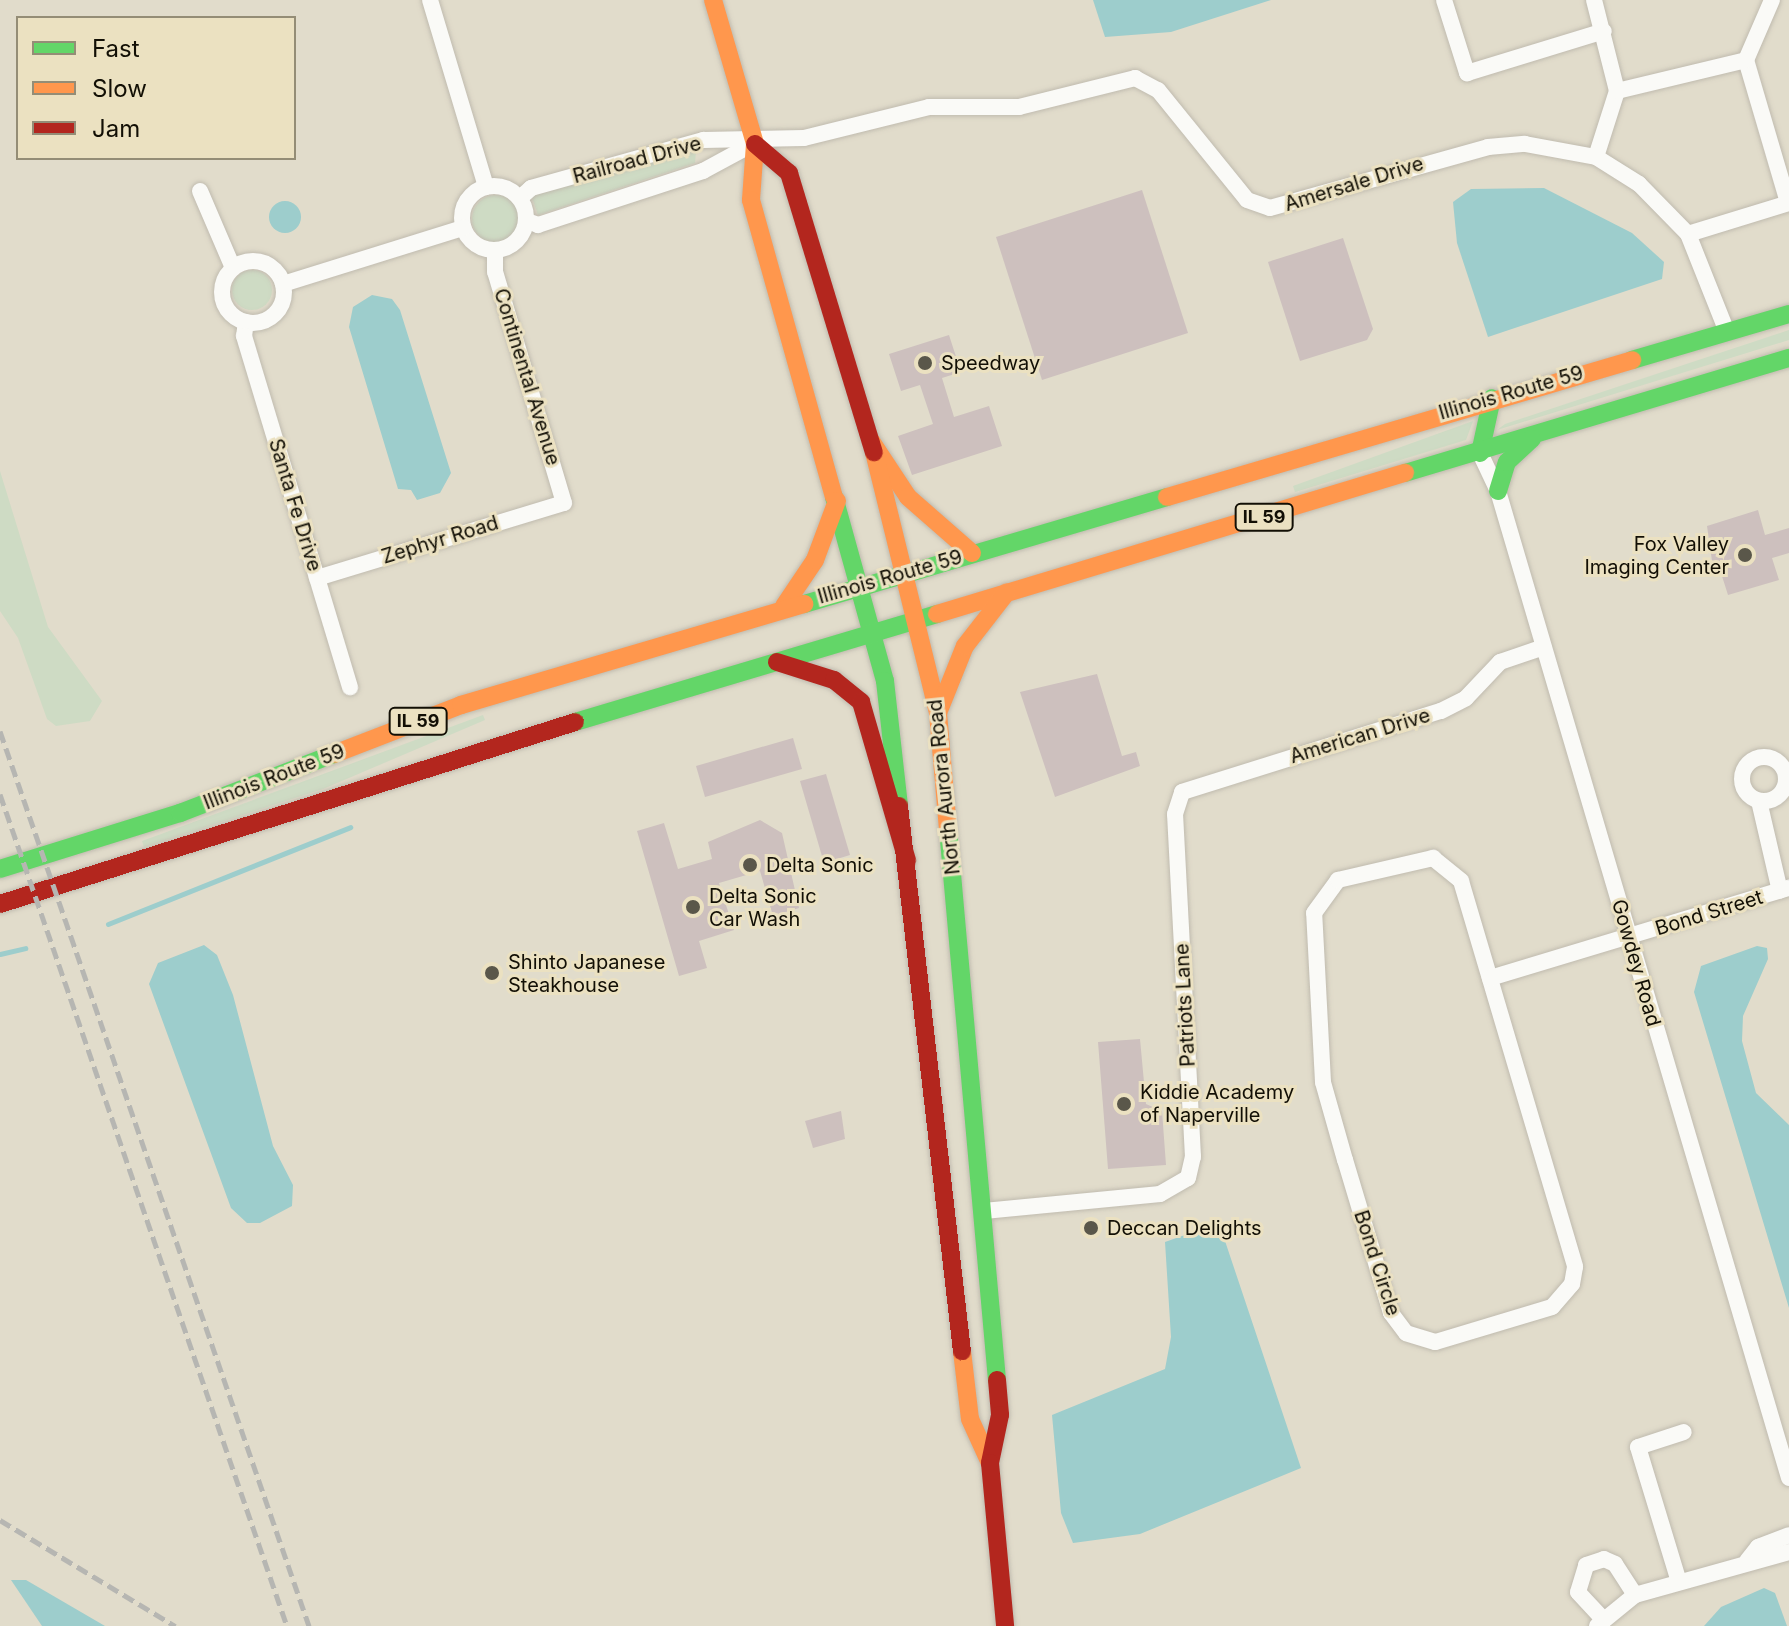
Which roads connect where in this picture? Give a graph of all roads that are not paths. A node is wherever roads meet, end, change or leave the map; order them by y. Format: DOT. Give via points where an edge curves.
graph roads {
  1 [pos="430,0"];
  2 [pos="713,0"];
  3 [pos="1444,0"];
  4 [pos="1594,0"];
  5 [pos="1772,0"];
  6 [pos="1604,31"];
  7 [pos="1746,60"];
  8 [pos="1617,91"];
  9 [pos="755,144"];
  10 [pos="1596,157"];
  11 [pos="486,187"];
  12 [pos="200,191"];
  13 [pos="520,198"];
  14 [pos="1789,203"];
  15 [pos="527,221"];
  16 [pos="463,228"];
  17 [pos="1688,234"];
  18 [pos="495,251"];
  19 [pos="233,268"];
  20 [pos="283,284"];
  21 [pos="1789,314"];
  22 [pos="246,322"];
  23 [pos="1727,332"];
  24 [pos="1789,358"];
  25 [pos="1492,398"];
  26 [pos="1536,437"];
  27 [pos="871,441"];
  28 [pos="1480,453"];
  29 [pos="1498,491"];
  30 [pos="837,501"];
  31 [pos="564,503"];
  32 [pos="972,553"];
  33 [pos="909,572"];
  34 [pos="317,578"];
  35 [pos="862,586"];
  36 [pos="1007,592"];
  37 [pos="784,606"];
  38 [pos="920,619"];
  39 [pos="874,633"];
  40 [pos="1544,647"];
  41 [pos="777,662"];
  42 [pos="350,687"];
  43 [pos="938,713"];
  44 [pos="1759,801"];
  45 [pos="1175,814"];
  46 [pos="907,860"];
  47 [pos="0,869"];
  48 [pos="1784,889"];
  49 [pos="0,904"];
  50 [pos="1628,937"];
  51 [pos="1490,978"];
  52 [pos="984,1211"];
  53 [pos="1684,1432"];
  54 [pos="990,1463"];
  55 [pos="1789,1478"];
  56 [pos="1789,1535"];
  57 [pos="1789,1552"];
  58 [pos="1747,1561"];
  59 [pos="1679,1582"];
  60 [pos="1635,1595"];
  61 [pos="1600,1622"];
  62 [pos="1005,1626"];
  1 -- 11 [label="street"];
  2 -- 9 [label="main road, North Aurora Road"];
  3 -- 6 [label="street" via="1467,73"];
  4 -- 6 [label="street"];
  5 -- 7 [label="street"];
  6 -- 8 [label="street"];
  7 -- 8 [label="street"];
  7 -- 14 [label="street"];
  8 -- 10 [label="street"];
  9 -- 10 [label="street, Amersale Drive" via="907,110 1019,107 1135,78 1158,90 1256,205 1281,206 1488,147 1525,144"];
  9 -- 13 [label="street, Railroad Drive" via="703,140 531,188"];
  9 -- 15 [label="street, Railroad Drive" via="709,169 538,225"];
  9 -- 27 [label="main road, North Aurora Road" via="789,173"];
  9 -- 30 [label="main road, North Aurora Road" via="751,200"];
  10 -- 17 [label="street, Amersale Drive" via="1639,184"];
  11 -- 13 [label="street"];
  11 -- 16 [label="street" via="465,205"];
  12 -- 19 [label="street"];
  13 -- 15 [label="street"];
  14 -- 17 [label="street"];
  15 -- 18 [label="street" via="520,239"];
  16 -- 18 [label="street" via="475,245"];
  16 -- 20 [label="street"];
  17 -- 23 [label="street, Amersale Drive"];
  18 -- 31 [label="street, Continental Avenue" via="495,272"];
  19 -- 20 [label="street" via="262,262"];
  19 -- 22 [label="street" via="223,285 224,304"];
  20 -- 22 [label="street" via="275,313"];
  21 -- 23 [label="main road, Illinois Route 59 / IL 59"];
  22 -- 34 [label="street, Santa Fe Drive" via="244,336"];
  23 -- 25 [label="main road, Illinois Route 59 / IL 59"];
  24 -- 26 [label="main road, Illinois Route 59 / IL 59"];
  25 -- 28 [label="main road"];
  25 -- 32 [label="main road, Illinois Route 59 / IL 59"];
  26 -- 28 [label="main road, Illinois Route 59 / IL 59"];
  26 -- 29 [label="main road" via="1516,450"];
  27 -- 32 [label="main road" via="908,497"];
  27 -- 33 [label="main road, North Aurora Road"];
  28 -- 29 [label="street, Gowdey Road"];
  28 -- 36 [label="main road, Illinois Route 59 / IL 59"];
  29 -- 40 [label="street, Gowdey Road"];
  30 -- 35 [label="main road, North Aurora Road"];
  30 -- 37 [label="main road" via="815,560"];
  31 -- 34 [label="street, Zephyr Road"];
  32 -- 33 [label="main road, Illinois Route 59 / IL 59"];
  33 -- 35 [label="main road, Illinois Route 59 / IL 59"];
  33 -- 38 [label="main road, North Aurora Road"];
  34 -- 42 [label="street, Santa Fe Drive"];
  35 -- 37 [label="main road, Illinois Route 59 / IL 59"];
  35 -- 39 [label="main road, North Aurora Road"];
  36 -- 38 [label="main road, Illinois Route 59 / IL 59"];
  36 -- 43 [label="main road" via="965,646"];
  37 -- 47 [label="main road, Illinois Route 59 / IL 59" via="461,705 180,813"];
  38 -- 39 [label="main road, Illinois Route 59 / IL 59"];
  38 -- 43 [label="main road, North Aurora Road"];
  39 -- 41 [label="main road, Illinois Route 59 / IL 59"];
  39 -- 46 [label="main road, North Aurora Road"];
  40 -- 45 [label="street, American Drive" via="1500,662 1466,698 1441,711 1190,787"];
  40 -- 50 [label="street, Gowdey Road"];
  41 -- 46 [label="main road" via="834,680 861,702"];
  41 -- 49 [label="main road, Illinois Route 59 / IL 59"];
  43 -- 52 [label="main road, North Aurora Road"];
  44 -- 48 [label="street"];
  45 -- 52 [label="street, Patriots Lane" via="1193,1157 1188,1178 1160,1194"];
  46 -- 54 [label="main road, North Aurora Road" via="970,1419"];
  48 -- 50 [label="street, Bond Street"];
  50 -- 51 [label="street, Bond Street"];
  50 -- 55 [label="street, Gowdey Road"];
  51 -- 51 [label="street, Bond Circle" via="1575,1276 1544,1311 1427,1342 1406,1333 1391,1313 1326,1092 1314,931 1319,898 1338,880 1411,859 1442,862 1461,881"];
  52 -- 54 [label="main road, North Aurora Road" via="1000,1415"];
  53 -- 59 [label="street" via="1638,1447"];
  54 -- 62 [label="main road, North Aurora Road"];
  56 -- 58 [label="street" via="1758,1547"];
  57 -- 58 [label="street"];
  58 -- 59 [label="street"];
  59 -- 60 [label="street"];
  60 -- 61 [label="street"];
  60 -- 61 [label="street" via="1615,1564 1604,1559 1586,1565 1578,1592"];
}
